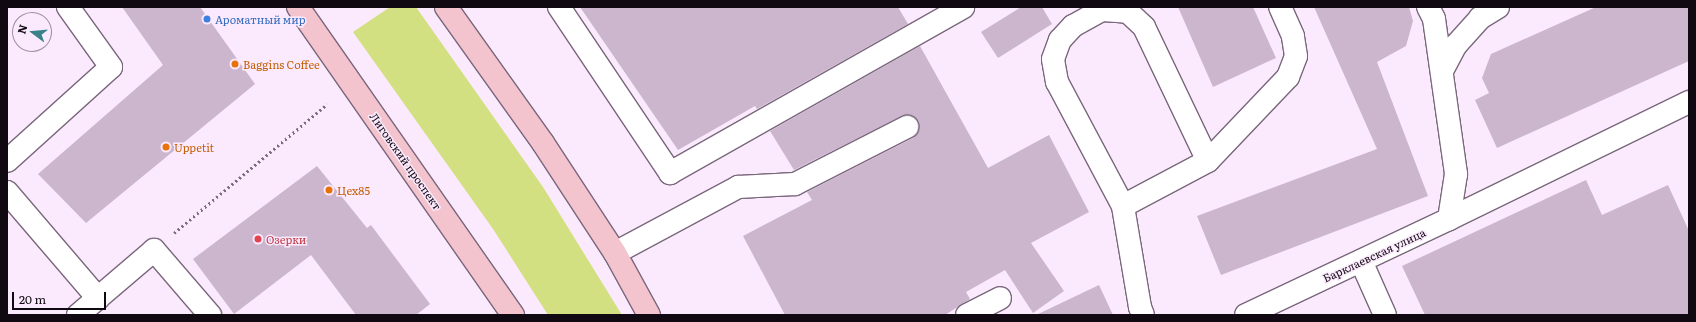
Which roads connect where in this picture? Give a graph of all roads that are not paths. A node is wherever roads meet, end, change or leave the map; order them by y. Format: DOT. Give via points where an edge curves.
graph roads {
  1 [pos="68,7"];
  2 [pos="298,7"];
  3 [pos="446,7"];
  4 [pos="559,7"];
  5 [pos="963,7"];
  6 [pos="1280,7"];
  7 [pos="1428,7"];
  8 [pos="1498,7"];
  9 [pos="1128,10"];
  10 [pos="1443,69"];
  11 [pos="1689,102"];
  12 [pos="907,126"];
  13 [pos="7,161"];
  14 [pos="1208,161"];
  15 [pos="7,192"];
  16 [pos="1123,206"];
  17 [pos="1450,219"];
  18 [pos="615,253"];
  19 [pos="1361,261"];
  20 [pos="98,298"];
  21 [pos="1000,298"];
  22 [pos="78,315"];
  23 [pos="210,315"];
  24 [pos="513,315"];
  25 [pos="650,315"];
  26 [pos="967,315"];
  27 [pos="1144,315"];
  28 [pos="1246,315"];
  29 [pos="1385,315"];
  1 -- 13 [label="street" via="112,67"];
  2 -- 24 [label="main road, Лиговский проспект"];
  3 -- 18 [label="main road" via="543,143"];
  4 -- 5 [label="street" via="670,173"];
  6 -- 14 [label="street" via="1293,36 1296,56 1288,77"];
  7 -- 10 [label="street" via="1434,19"];
  8 -- 10 [label="street" via="1480,18 1456,45"];
  9 -- 14 [label="street" via="1144,27"];
  9 -- 16 [label="street" via="1102,10 1073,26 1060,40 1053,59 1057,82"];
  10 -- 17 [label="street" via="1456,174"];
  11 -- 17 [label="street, Барклаевская улица"];
  12 -- 18 [label="street" via="795,184 738,187"];
  14 -- 16 [label="street"];
  15 -- 20 [label="street"];
  16 -- 27 [label="street" via="1140,307"];
  17 -- 19 [label="street, Барклаевская улица"];
  18 -- 25 [label="main road"];
  19 -- 28 [label="street, Барклаевская улица"];
  19 -- 29 [label="street"];
  20 -- 22 [label="street"];
  20 -- 23 [label="street" via="154,250"];
  21 -- 26 [label="street"];
}
